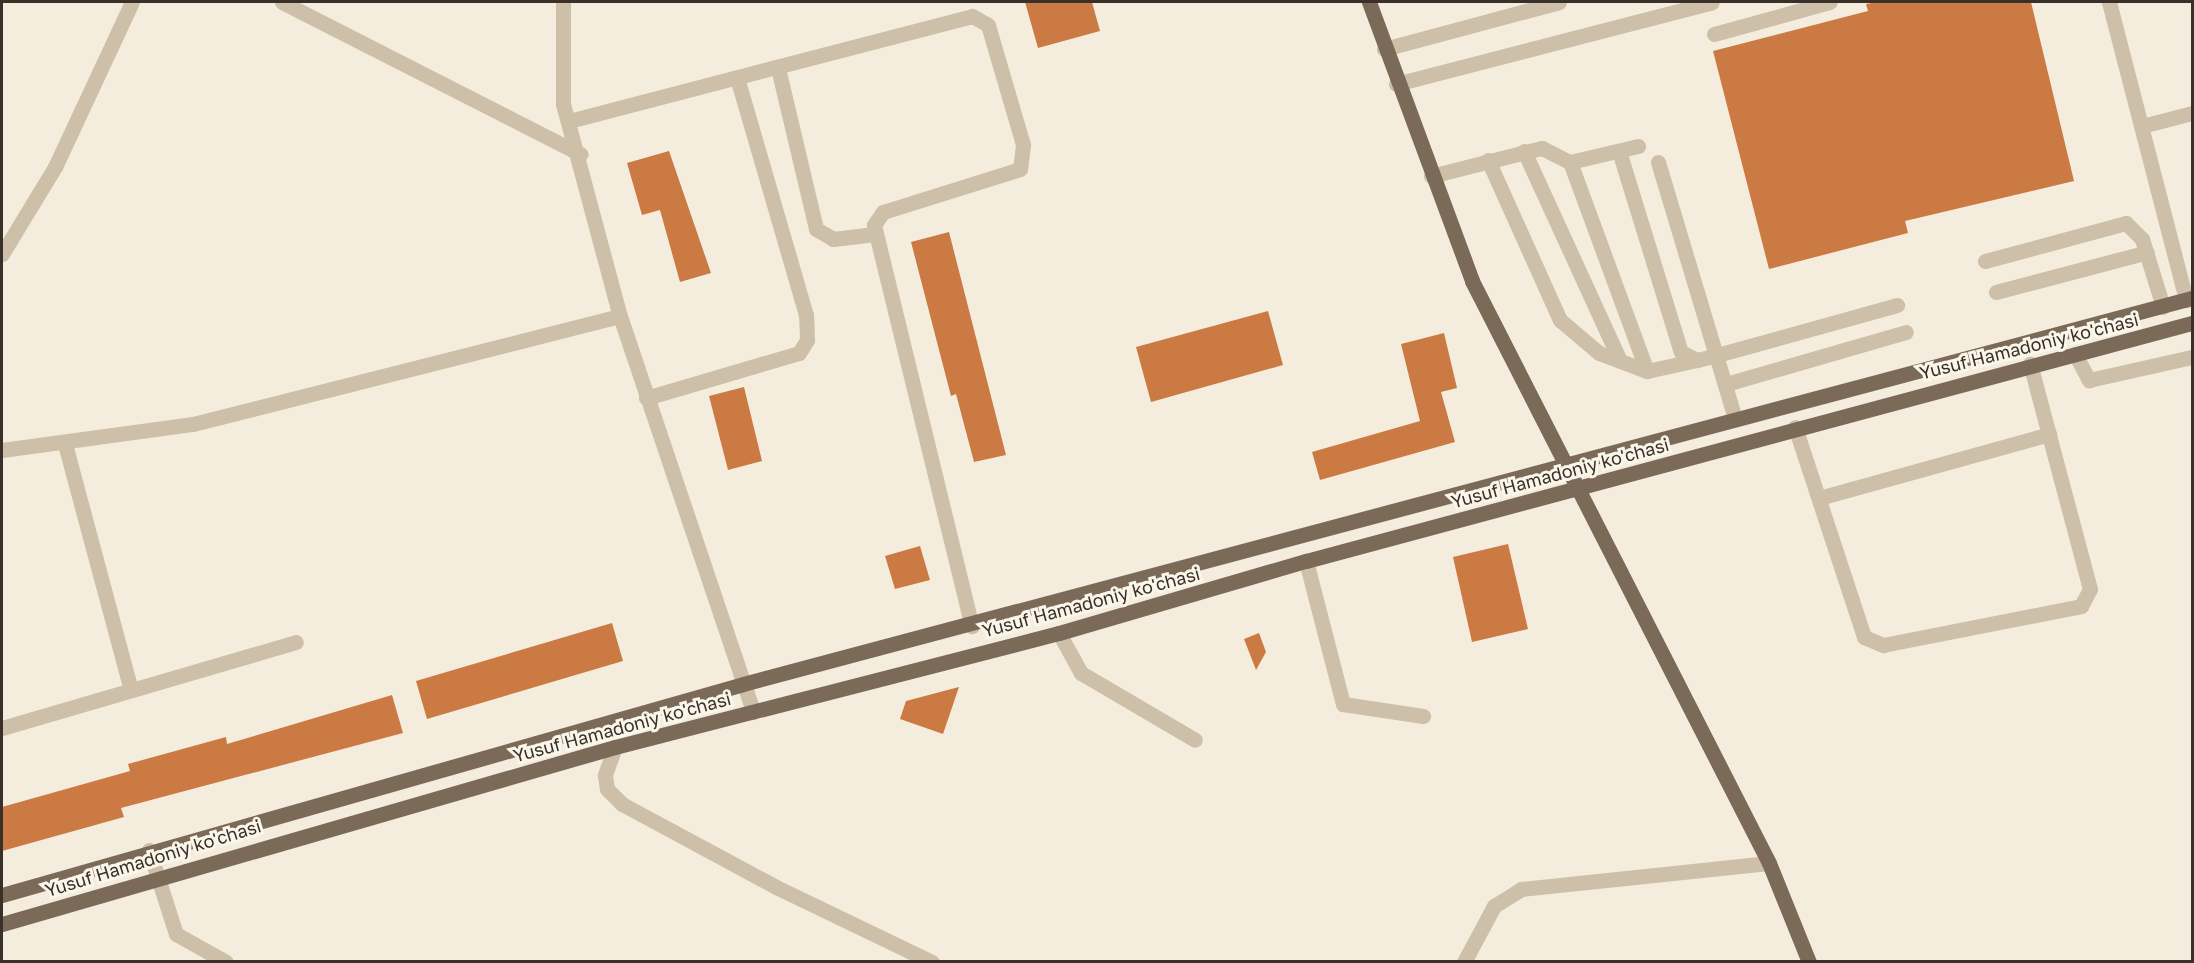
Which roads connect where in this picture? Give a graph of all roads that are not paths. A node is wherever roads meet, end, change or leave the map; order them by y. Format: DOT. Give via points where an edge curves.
graph roads {
  1 [pos="132,2"];
  2 [pos="282,2"];
  3 [pos="563,2"];
  4 [pos="1369,2"];
  5 [pos="1559,2"];
  6 [pos="1712,2"];
  7 [pos="1830,2"];
  8 [pos="2109,2"];
  9 [pos="1690,5"];
  10 [pos="1714,34"];
  11 [pos="1384,49"];
  12 [pos="778,68"];
  13 [pos="737,78"];
  14 [pos="1396,84"];
  15 [pos="2193,113"];
  16 [pos="568,121"];
  17 [pos="2142,126"];
  18 [pos="1638,146"];
  19 [pos="1524,151"];
  20 [pos="1619,151"];
  21 [pos="580,154"];
  22 [pos="1488,160"];
  23 [pos="1570,162"];
  24 [pos="1658,162"];
  25 [pos="1431,176"];
  26 [pos="874,234"];
  27 [pos="2147,252"];
  28 [pos="2,254"];
  29 [pos="1985,261"];
  30 [pos="1996,292"];
  31 [pos="2189,299"];
  32 [pos="1897,305"];
  33 [pos="2163,307"];
  34 [pos="620,316"];
  35 [pos="2192,324"];
  36 [pos="1906,332"];
  37 [pos="2075,354"];
  38 [pos="1717,355"];
  39 [pos="2193,357"];
  40 [pos="1697,360"];
  41 [pos="1620,361"];
  42 [pos="2030,364"];
  43 [pos="1647,371"];
  44 [pos="1726,384"];
  45 [pos="646,398"];
  46 [pos="1735,419"];
  47 [pos="1795,427"];
  48 [pos="2049,434"];
  49 [pos="65,444"];
  50 [pos="2,450"];
  51 [pos="1566,464"];
  52 [pos="1580,490"];
  53 [pos="1820,498"];
  54 [pos="1306,561"];
  55 [pos="972,626"];
  56 [pos="1059,633"];
  57 [pos="296,642"];
  58 [pos="743,684"];
  59 [pos="130,687"];
  60 [pos="753,712"];
  61 [pos="1424,716"];
  62 [pos="2,728"];
  63 [pos="1195,740"];
  64 [pos="615,747"];
  65 [pos="149,850"];
  66 [pos="1769,863"];
  67 [pos="158,876"];
  68 [pos="2,895"];
  69 [pos="2,924"];
  70 [pos="226,962"];
  71 [pos="932,962"];
  72 [pos="1464,962"];
  73 [pos="1809,962"];
  1 -- 28 [label="street" via="55,167"];
  2 -- 21 [label="street"];
  3 -- 16 [label="street" via="560,83"];
  4 -- 11 [label="main road"];
  5 -- 11 [label="street"];
  6 -- 9 [label="street"];
  7 -- 10 [label="street"];
  8 -- 17 [label="street"];
  9 -- 14 [label="street"];
  11 -- 14 [label="main road"];
  12 -- 13 [label="street"];
  12 -- 26 [label="street" via="816,229 832,239"];
  12 -- 26 [label="street" via="972,16 988,25 1023,145 1023,164 1013,173 883,212"];
  13 -- 16 [label="street"];
  13 -- 45 [label="street" via="806,315 807,340 799,353"];
  14 -- 25 [label="main road"];
  15 -- 17 [label="street"];
  16 -- 21 [label="street"];
  17 -- 31 [label="street"];
  18 -- 20 [label="street"];
  19 -- 22 [label="street"];
  19 -- 23 [label="street" via="1542,148"];
  19 -- 41 [label="street"];
  20 -- 23 [label="street"];
  20 -- 40 [label="street" via="1681,352"];
  21 -- 34 [label="street"];
  22 -- 25 [label="street"];
  22 -- 41 [label="street" via="1560,320 1599,353"];
  23 -- 43 [label="street"];
  24 -- 38 [label="street"];
  25 -- 51 [label="main road" via="1472,281"];
  26 -- 55 [label="street"];
  27 -- 29 [label="street" via="2126,223"];
  27 -- 30 [label="street"];
  27 -- 33 [label="street"];
  31 -- 33 [label="main road, Yusuf Hamadoniy ko'chasi"];
  32 -- 38 [label="street"];
  33 -- 46 [label="main road, Yusuf Hamadoniy ko'chasi"];
  34 -- 45 [label="street"];
  34 -- 49 [label="street" via="193,424"];
  35 -- 37 [label="main road, Yusuf Hamadoniy ko'chasi"];
  36 -- 44 [label="street"];
  37 -- 39 [label="street" via="2089,380"];
  37 -- 42 [label="main road, Yusuf Hamadoniy ko'chasi"];
  38 -- 40 [label="street"];
  38 -- 44 [label="street"];
  40 -- 43 [label="street"];
  41 -- 43 [label="street"];
  42 -- 47 [label="main road, Yusuf Hamadoniy ko'chasi"];
  42 -- 48 [label="street"];
  44 -- 46 [label="street"];
  45 -- 58 [label="street"];
  46 -- 51 [label="main road, Yusuf Hamadoniy ko'chasi"];
  47 -- 52 [label="main road, Yusuf Hamadoniy ko'chasi"];
  47 -- 53 [label="street"];
  48 -- 53 [label="street"];
  48 -- 53 [label="street" via="2090,589 2081,606 1882,645 1864,637"];
  49 -- 50 [label="street"];
  49 -- 59 [label="street"];
  51 -- 52 [label="main road"];
  51 -- 55 [label="main road, Yusuf Hamadoniy ko'chasi"];
  52 -- 54 [label="main road, Yusuf Hamadoniy ko'chasi"];
  52 -- 66 [label="main road"];
  54 -- 56 [label="main road, Yusuf Hamadoniy ko'chasi"];
  54 -- 61 [label="street" via="1343,704"];
  55 -- 58 [label="main road, Yusuf Hamadoniy ko'chasi"];
  56 -- 60 [label="main road, Yusuf Hamadoniy ko'chasi"];
  56 -- 63 [label="street" via="1081,673"];
  57 -- 59 [label="street"];
  58 -- 60 [label="street"];
  58 -- 65 [label="main road, Yusuf Hamadoniy ko'chasi"];
  59 -- 62 [label="street"];
  60 -- 64 [label="main road, Yusuf Hamadoniy ko'chasi"];
  64 -- 67 [label="main road, Yusuf Hamadoniy ko'chasi"];
  64 -- 71 [label="street" via="605,775 607,789 622,804 776,887"];
  65 -- 67 [label="street"];
  65 -- 68 [label="main road, Yusuf Hamadoniy ko'chasi"];
  66 -- 72 [label="street" via="1521,889 1494,906"];
  66 -- 73 [label="main road"];
  67 -- 69 [label="main road, Yusuf Hamadoniy ko'chasi"];
  67 -- 70 [label="street" via="176,934"];
}
